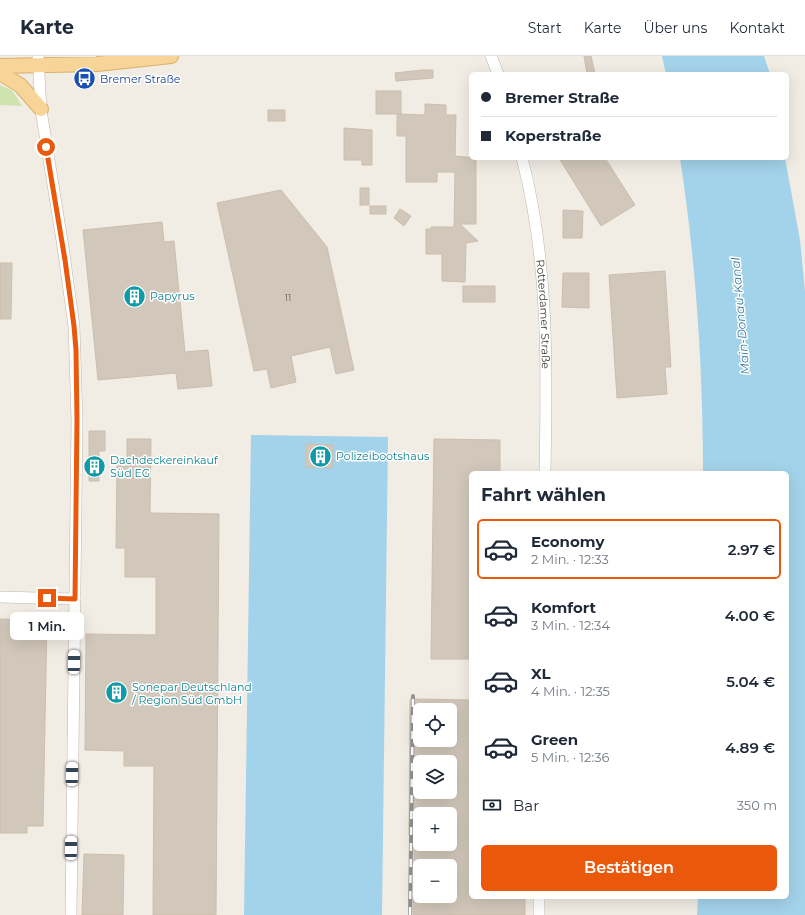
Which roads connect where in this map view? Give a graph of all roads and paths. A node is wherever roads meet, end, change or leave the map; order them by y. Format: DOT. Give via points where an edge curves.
graph roads {
  1 [pos="171,56"];
  2 [pos="491,56"];
  3 [pos="38,61"];
  4 [pos="0,66"];
  5 [pos="497,72"];
  6 [pos="0,73"];
  7 [pos="41,109"];
  8 [pos="522,160"];
  9 [pos="545,471"];
  10 [pos="0,597"];
  11 [pos="75,599"];
  12 [pos="539,899"];
  13 [pos="71,915"];
  14 [pos="539,915"];
  1 -- 3 [label="main road" via="97,64"];
  2 -- 5 [label="street"];
  3 -- 4 [label="main road"];
  3 -- 7 [label="street"];
  6 -- 7 [label="main road" via="20,85"];
  7 -- 11 [label="street" via="76,350"];
  8 -- 9 [label="street, Rotterdamer Straße" via="535,221 544,303"];
  10 -- 11 [label="street"];
  11 -- 13 [label="street"];
  12 -- 14 [label="street"];
}
